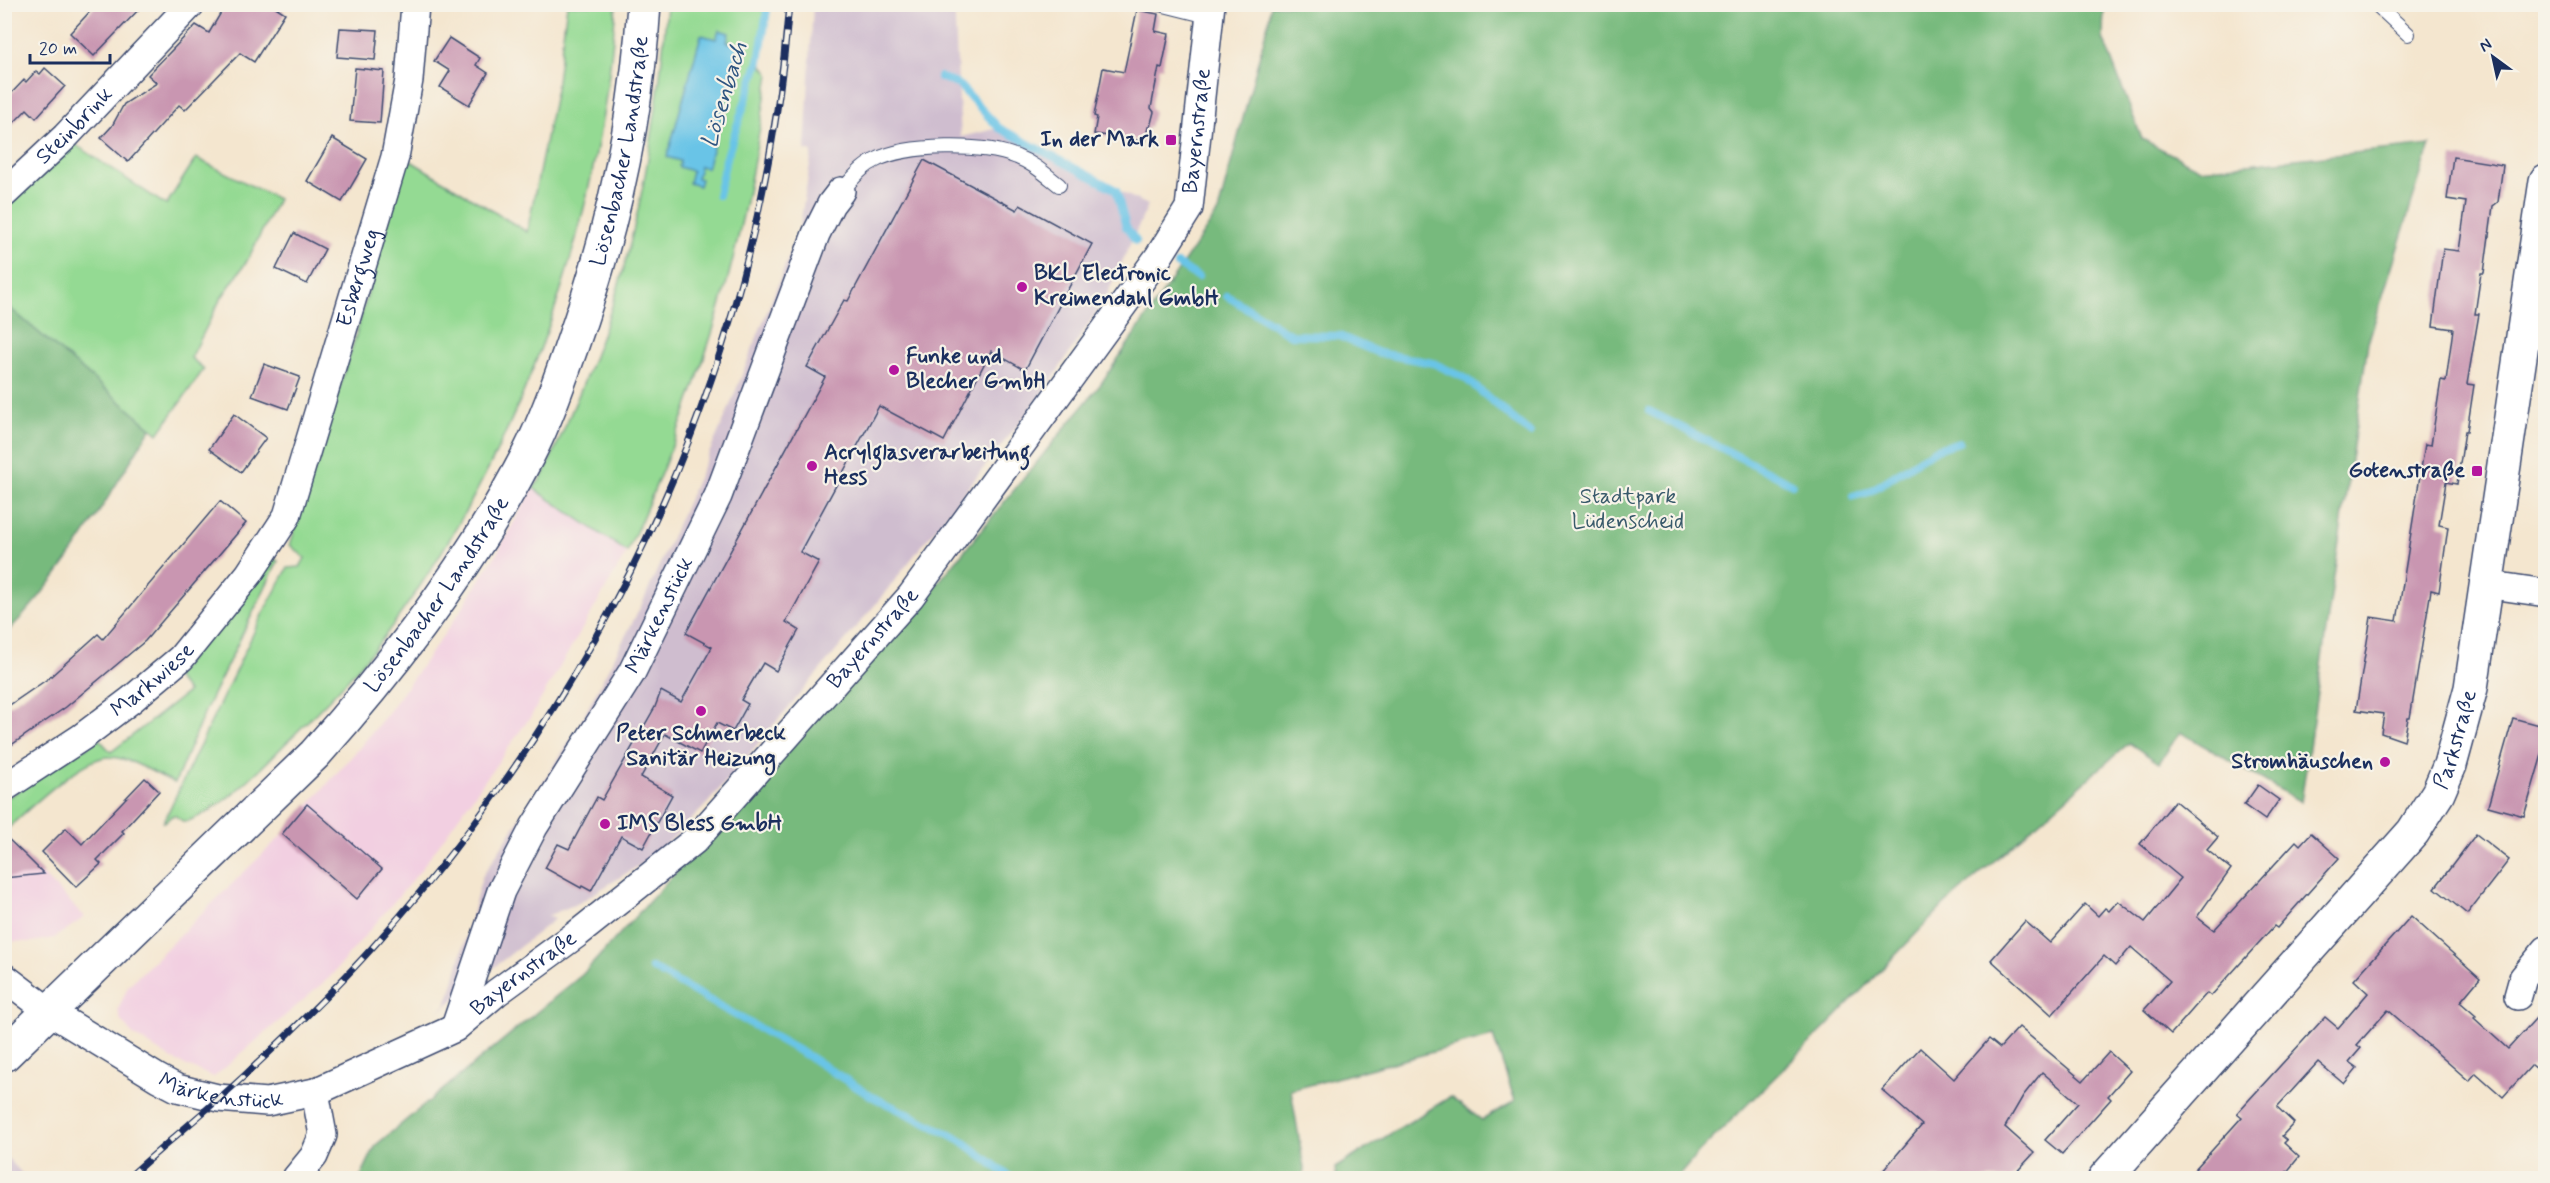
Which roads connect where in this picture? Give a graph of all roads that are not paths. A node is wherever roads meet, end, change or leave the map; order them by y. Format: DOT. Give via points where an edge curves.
graph roads {
  1 [pos="191,4"];
  2 [pos="415,4"];
  3 [pos="644,4"];
  4 [pos="1160,4"];
  5 [pos="2376,4"];
  6 [pos="1210,10"];
  7 [pos="2408,34"];
  8 [pos="2546,181"];
  9 [pos="1059,185"];
  10 [pos="842,191"];
  11 [pos="4,194"];
  12 [pos="270,541"];
  13 [pos="2485,584"];
  14 [pos="2546,593"];
  15 [pos="4,788"];
  16 [pos="2546,950"];
  17 [pos="4,977"];
  18 [pos="2518,996"];
  19 [pos="50,1012"];
  20 [pos="455,1028"];
  21 [pos="4,1055"];
  22 [pos="315,1092"];
  23 [pos="296,1179"];
  24 [pos="2105,1179"];
  1 -- 11 [label="street, Steinbrink" via="65,137"];
  2 -- 12 [label="street, Esbergweg" via="409,80 394,158 299,483 287,516"];
  3 -- 19 [label="main road, Lösenbacher Landstraße" via="621,179 590,294 554,396 506,492 433,607 354,710 307,762"];
  4 -- 6 [label="lane, Bayernstraße"];
  5 -- 7 [label="lane"];
  6 -- 20 [label="street, Bayernstraße" via="1189,208 1159,256 911,596 694,841"];
  8 -- 13 [label="main road, Parkstraße"];
  9 -- 10 [label="lane" via="1014,155 937,147 913,148 874,160"];
  10 -- 20 [label="street, Märkenstück" via="816,234 718,496 632,672 534,827 501,891"];
  12 -- 15 [label="street, Markwiese" via="249,574 181,658 82,737"];
  13 -- 14 [label="street"];
  13 -- 24 [label="main road, Parkstraße" via="2471,688 2439,793 2413,832"];
  16 -- 18 [label="street" via="2523,978"];
  17 -- 19 [label="street, Märkenstück"];
  19 -- 21 [label="main road, Lösenbacher Landstraße"];
  19 -- 22 [label="street, Märkenstück" via="177,1088 218,1098 267,1102"];
  20 -- 22 [label="street, Bayernstraße"];
  22 -- 23 [label="street, Märkenstück" via="323,1136 314,1156"];
}
